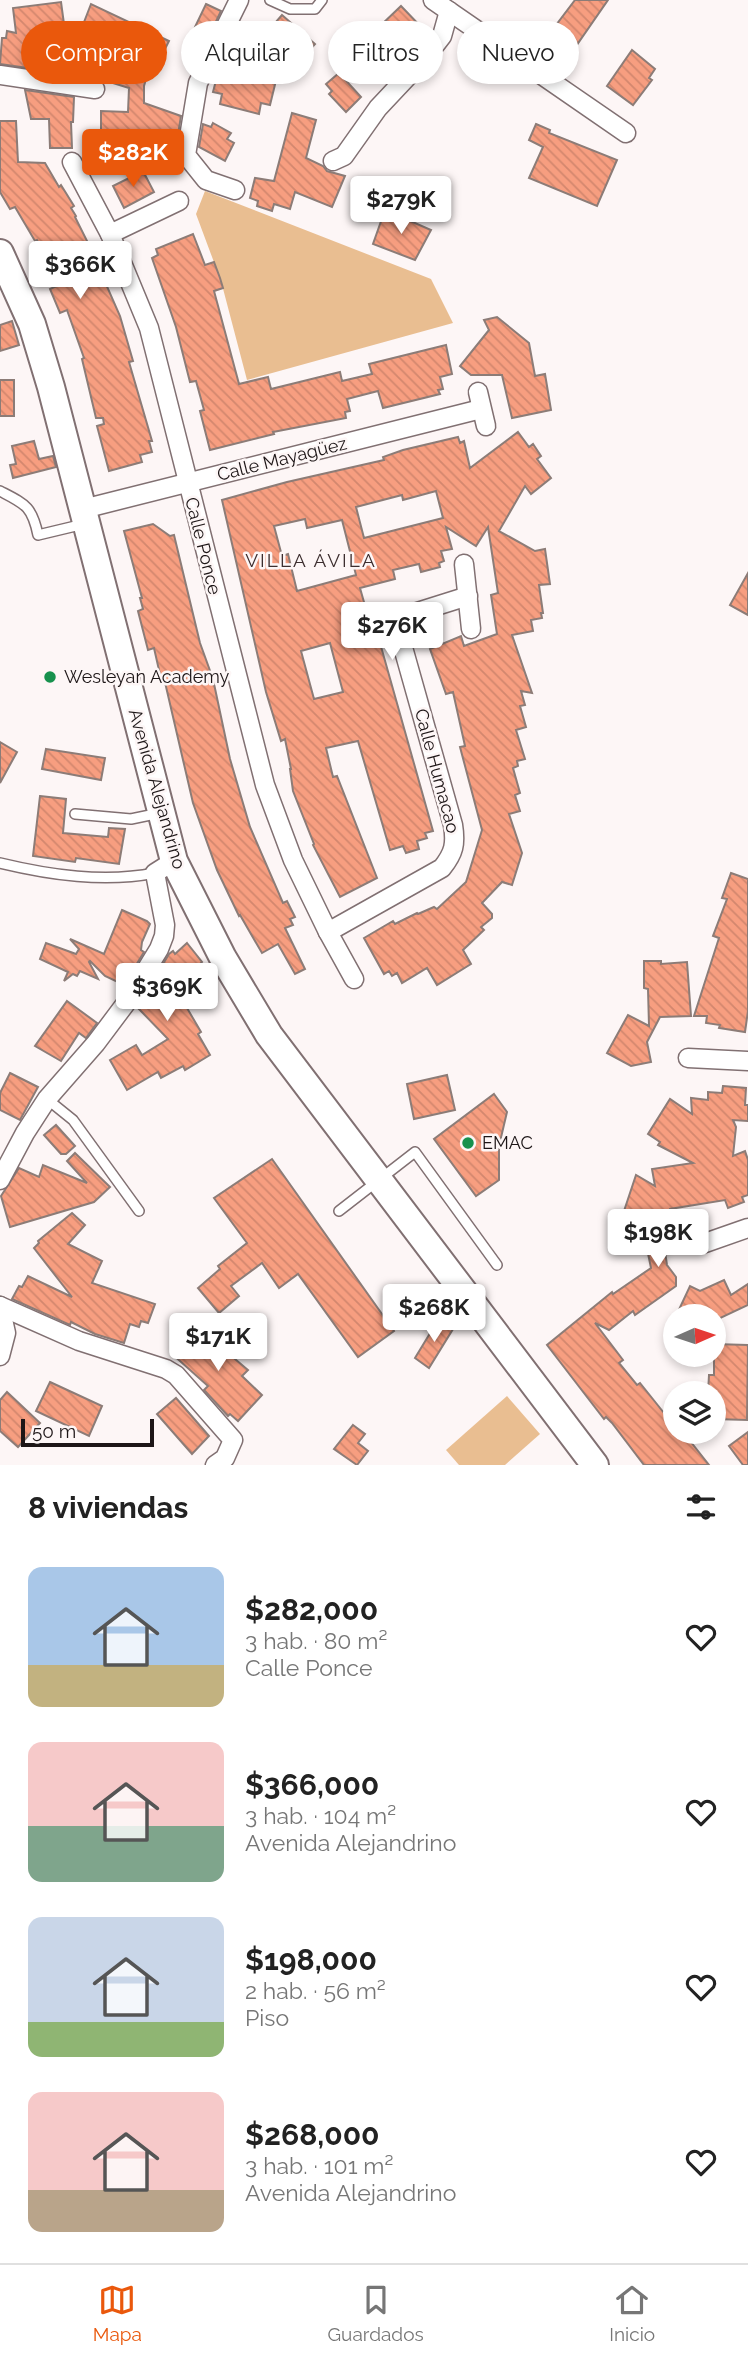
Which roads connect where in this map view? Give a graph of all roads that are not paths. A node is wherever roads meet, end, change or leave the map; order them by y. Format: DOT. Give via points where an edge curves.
graph roads {
  1 [pos="239,0"];
  2 [pos="270,0"];
  3 [pos="322,0"];
  4 [pos="433,0"];
  5 [pos="449,12"];
  6 [pos="0,75"];
  7 [pos="96,89"];
  8 [pos="626,133"];
  9 [pos="333,161"];
  10 [pos="72,162"];
  11 [pos="234,190"];
  12 [pos="179,201"];
  13 [pos="110,234"];
  14 [pos="0,253"];
  15 [pos="486,426"];
  16 [pos="187,482"];
  17 [pos="0,491"];
  18 [pos="85,516"];
  19 [pos="464,564"];
  20 [pos="468,596"];
  21 [pos="471,629"];
  22 [pos="161,813"];
  23 [pos="75,814"];
  24 [pos="0,863"];
  25 [pos="164,867"];
  26 [pos="328,932"];
  27 [pos="354,979"];
  28 [pos="688,1058"];
  29 [pos="748,1061"];
  30 [pos="47,1099"];
  31 [pos="5,1161"];
  32 [pos="379,1179"];
  33 [pos="0,1180"];
  34 [pos="139,1211"];
  35 [pos="339,1212"];
  36 [pos="748,1228"];
  37 [pos="705,1243"];
  38 [pos="497,1265"];
  39 [pos="0,1306"];
  40 [pos="0,1356"];
  41 [pos="215,1465"];
  42 [pos="594,1465"];
  1 -- 11 [label="street" via="198,83 186,155 206,180"];
  2 -- 3 [label="lane" via="290,9 315,9"];
  4 -- 5 [label="street"];
  5 -- 8 [label="street"];
  5 -- 9 [label="street" via="442,36 425,58 378,108 348,151"];
  6 -- 7 [label="street"];
  10 -- 13 [label="street, Calle Ponce"];
  12 -- 13 [label="street"];
  13 -- 16 [label="street, Calle Ponce" via="149,328"];
  14 -- 18 [label="street, Avenida Alejandrino" via="32,324"];
  15 -- 16 [label="street, Calle Mayagüez" via="480,400"];
  16 -- 18 [label="street, Calle Mayagüez"];
  16 -- 26 [label="street, Calle Ponce" via="265,785 293,860"];
  17 -- 18 [label="lane" via="30,508 38,535"];
  18 -- 22 [label="street, Avenida Alejandrino"];
  19 -- 20 [label="street"];
  20 -- 21 [label="street"];
  20 -- 26 [label="street, Calle Humacao" via="395,618 453,825 451,856 442,868"];
  22 -- 23 [label="lane" via="131,819"];
  22 -- 25 [label="street, Avenida Alejandrino"];
  24 -- 25 [label="lane" via="40,873 128,878"];
  25 -- 30 [label="street" via="165,925 159,949 126,1003"];
  25 -- 32 [label="street, Avenida Alejandrino" via="269,1035"];
  26 -- 27 [label="street, Calle Ponce"];
  28 -- 29 [label="street"];
  30 -- 31 [label="street"];
  30 -- 34 [label="lane" via="73,1120"];
  31 -- 33 [label="street"];
  32 -- 35 [label="lane"];
  32 -- 38 [label="lane" via="415,1152"];
  32 -- 42 [label="street, Avenida Alejandrino"];
  36 -- 37 [label="street"];
  39 -- 40 [label="street" via="6,1334"];
  39 -- 41 [label="street" via="79,1341 176,1375 233,1440 225,1458"];
}
